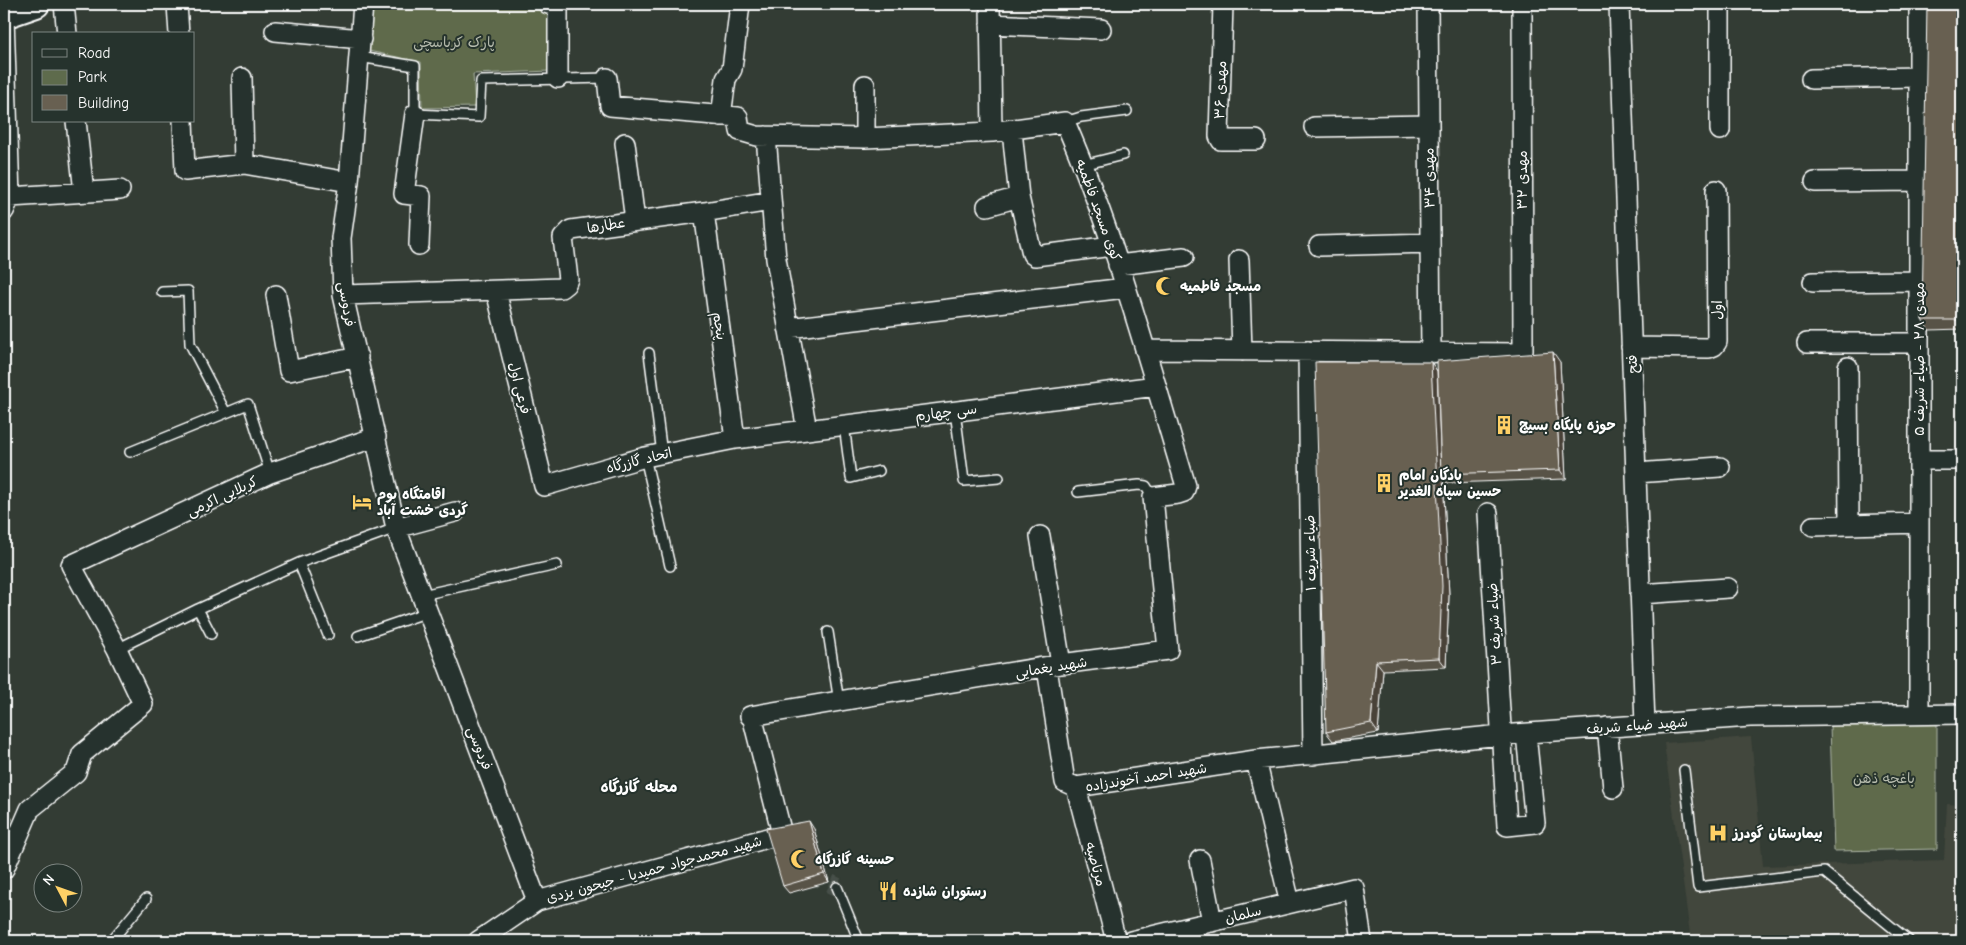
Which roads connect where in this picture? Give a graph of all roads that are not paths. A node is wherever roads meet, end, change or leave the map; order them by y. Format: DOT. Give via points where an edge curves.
graph roads {
  1 [pos="36,4"];
  2 [pos="64,4"];
  3 [pos="177,4"];
  4 [pos="363,4"];
  5 [pos="548,4"];
  6 [pos="740,4"];
  7 [pos="990,4"];
  8 [pos="1223,4"];
  9 [pos="1428,4"];
  10 [pos="1522,4"];
  11 [pos="1619,4"];
  12 [pos="1720,4"];
  13 [pos="1919,4"];
  14 [pos="4,16"];
  15 [pos="990,24"];
  16 [pos="1101,29"];
  17 [pos="275,31"];
  18 [pos="67,32"];
  19 [pos="179,32"];
  20 [pos="360,48"];
  21 [pos="1919,77"];
  22 [pos="242,78"];
  23 [pos="558,78"];
  24 [pos="607,78"];
  25 [pos="1811,79"];
  26 [pos="865,86"];
  27 [pos="1127,111"];
  28 [pos="415,114"];
  29 [pos="721,116"];
  30 [pos="76,122"];
  31 [pos="183,122"];
  32 [pos="1065,122"];
  33 [pos="1429,125"];
  34 [pos="1314,127"];
  35 [pos="1720,130"];
  36 [pos="1012,131"];
  37 [pos="992,132"];
  38 [pos="761,136"];
  39 [pos="865,138"];
  40 [pos="1256,140"];
  41 [pos="625,143"];
  42 [pos="1123,155"];
  43 [pos="244,164"];
  44 [pos="1083,165"];
  45 [pos="1919,181"];
  46 [pos="348,182"];
  47 [pos="1815,182"];
  48 [pos="120,190"];
  49 [pos="1716,190"];
  50 [pos="84,192"];
  51 [pos="1019,197"];
  52 [pos="771,201"];
  53 [pos="7,204"];
  54 [pos="987,206"];
  55 [pos="704,212"];
  56 [pos="635,220"];
  57 [pos="1430,243"];
  58 [pos="419,245"];
  59 [pos="1112,246"];
  60 [pos="1319,246"];
  61 [pos="1184,257"];
  62 [pos="1239,260"];
  63 [pos="1118,265"];
  64 [pos="1919,281"];
  65 [pos="1813,282"];
  66 [pos="1125,288"];
  67 [pos="496,291"];
  68 [pos="162,292"];
  69 [pos="276,295"];
  70 [pos="343,296"];
  71 [pos="788,328"];
  72 [pos="1807,343"];
  73 [pos="1919,343"];
  74 [pos="1631,347"];
  75 [pos="1146,350"];
  76 [pos="1242,351"];
  77 [pos="1308,351"];
  78 [pos="649,353"];
  79 [pos="1431,353"];
  80 [pos="358,357"];
  81 [pos="1848,367"];
  82 [pos="1156,386"];
  83 [pos="955,411"];
  84 [pos="226,413"];
  85 [pos="844,425"];
  86 [pos="807,430"];
  87 [pos="376,437"];
  88 [pos="735,439"];
  89 [pos="130,452"];
  90 [pos="653,455"];
  91 [pos="1919,460"];
  92 [pos="1962,460"];
  93 [pos="1720,467"];
  94 [pos="879,471"];
  95 [pos="270,473"];
  96 [pos="1636,473"];
  97 [pos="999,478"];
  98 [pos="544,486"];
  99 [pos="1078,492"];
  100 [pos="1153,497"];
  101 [pos="455,512"];
  102 [pos="1488,513"];
  103 [pos="1919,523"];
  104 [pos="1849,525"];
  105 [pos="1812,526"];
  106 [pos="396,528"];
  107 [pos="1040,536"];
  108 [pos="299,563"];
  109 [pos="557,565"];
  110 [pos="670,566"];
  111 [pos="1728,588"];
  112 [pos="1640,594"];
  113 [pos="426,603"];
  114 [pos="198,609"];
  115 [pos="828,632"];
  116 [pos="211,634"];
  117 [pos="328,635"];
  118 [pos="358,636"];
  119 [pos="117,649"];
  120 [pos="1054,666"];
  121 [pos="840,702"];
  122 [pos="1919,714"];
  123 [pos="1962,714"];
  124 [pos="1645,725"];
  125 [pos="1607,727"];
  126 [pos="1526,734"];
  127 [pos="1501,735"];
  128 [pos="1312,755"];
  129 [pos="1256,760"];
  130 [pos="1684,770"];
  131 [pos="1076,787"];
  132 [pos="1613,788"];
  133 [pos="782,834"];
  134 [pos="1200,860"];
  135 [pos="4,869"];
  136 [pos="837,888"];
  137 [pos="146,899"];
  138 [pos="537,901"];
  139 [pos="1290,903"];
  140 [pos="1212,922"];
  141 [pos="111,941"];
  142 [pos="478,941"];
  143 [pos="859,941"];
  144 [pos="1116,941"];
  145 [pos="1131,941"];
  146 [pos="1362,941"];
  147 [pos="1909,941"];
  1 -- 14 [label="main road"];
  2 -- 18 [label="street"];
  3 -- 19 [label="street"];
  4 -- 20 [label="street, فردوسی"];
  5 -- 23 [label="street" via="558,6"];
  6 -- 29 [label="street" via="732,69 726,80"];
  7 -- 15 [label="street"];
  8 -- 40 [label="street, مهدی ۳۶" via="1219,136 1221,140"];
  9 -- 33 [label="street, مهدی ۳۴"];
  10 -- 79 [label="street, مهدی ۳۲" via="1523,350 1518,354"];
  11 -- 74 [label="street, فتح"];
  12 -- 35 [label="street"];
  13 -- 21 [label="street, مهدی ۲۸ - ضیاء شریف ۵"];
  14 -- 53 [label="street"];
  15 -- 16 [label="street"];
  15 -- 37 [label="street"];
  17 -- 20 [label="street"];
  20 -- 28 [label="lane" via="415,66"];
  20 -- 46 [label="street, فردوسی"];
  21 -- 25 [label="street"];
  21 -- 45 [label="street, مهدی ۲۸ - ضیاء شریف ۵"];
  22 -- 43 [label="street"];
  23 -- 24 [label="lane"];
  23 -- 28 [label="lane" via="481,81 479,117"];
  24 -- 29 [label="street" via="610,106"];
  26 -- 39 [label="street"];
  27 -- 32 [label="lane"];
  28 -- 58 [label="street" via="404,194 421,196"];
  29 -- 38 [label="street" via="738,117 740,131"];
  30 -- 50 [label="street"];
  31 -- 43 [label="street" via="185,171"];
  32 -- 36 [label="street"];
  32 -- 44 [label="street, کوی مسجد فاطمیه"];
  33 -- 34 [label="street"];
  33 -- 57 [label="street, مهدی ۳۴"];
  36 -- 37 [label="street"];
  36 -- 51 [label="street"];
  37 -- 39 [label="street"];
  38 -- 39 [label="street"];
  38 -- 52 [label="street"];
  41 -- 56 [label="street"];
  42 -- 44 [label="lane"];
  43 -- 46 [label="street"];
  44 -- 59 [label="street, کوی مسجد فاطمیه"];
  45 -- 47 [label="street"];
  45 -- 64 [label="street, مهدی ۲۸ - ضیاء شریف ۵"];
  46 -- 70 [label="street, فردوسی" via="341,238"];
  48 -- 50 [label="street"];
  49 -- 74 [label="street, اول" via="1717,342 1709,348"];
  50 -- 53 [label="street"];
  51 -- 54 [label="street"];
  51 -- 59 [label="street" via="1030,251 1035,256"];
  52 -- 55 [label="street, عطارها"];
  52 -- 71 [label="street" via="776,259"];
  55 -- 56 [label="street, عطارها"];
  55 -- 88 [label="street, پنجم"];
  56 -- 67 [label="street, عطارها" via="571,230 566,234 563,238 568,279 561,288"];
  57 -- 60 [label="street"];
  57 -- 79 [label="street, مهدی ۳۴"];
  59 -- 63 [label="street, کوی مسجد فاطمیه"];
  61 -- 63 [label="street"];
  62 -- 76 [label="street"];
  63 -- 66 [label="street, کوی مسجد فاطمیه"];
  64 -- 65 [label="street"];
  64 -- 73 [label="street, مهدی ۲۸ - ضیاء شریف ۵"];
  66 -- 71 [label="street"];
  66 -- 75 [label="street, کوی مسجد فاطمیه"];
  67 -- 70 [label="street"];
  67 -- 98 [label="street, فرعی اول"];
  68 -- 84 [label="lane" via="188,291 190,344"];
  69 -- 80 [label="street" via="289,371"];
  70 -- 80 [label="street, فردوسی"];
  71 -- 86 [label="street"];
  72 -- 73 [label="street"];
  73 -- 91 [label="street, مهدی ۲۸ - ضیاء شریف ۵"];
  74 -- 96 [label="street, فتح"];
  75 -- 76 [label="street"];
  75 -- 82 [label="street, کوی مسجد فاطمیه"];
  76 -- 77 [label="street"];
  77 -- 79 [label="street"];
  77 -- 128 [label="street, ضیاء شریف ۱"];
  78 -- 90 [label="lane"];
  80 -- 87 [label="street, فردوسی"];
  81 -- 104 [label="street"];
  82 -- 83 [label="street, سی چهارم"];
  82 -- 100 [label="street, کوی مسجد فاطمیه" via="1186,486 1184,492"];
  83 -- 85 [label="street, سی چهارم"];
  83 -- 97 [label="lane" via="964,481"];
  84 -- 89 [label="lane"];
  84 -- 95 [label="lane" via="248,404"];
  85 -- 86 [label="street, سی چهارم"];
  85 -- 94 [label="lane" via="850,478"];
  86 -- 88 [label="street, سی چهارم"];
  87 -- 95 [label="street, کربلایی اکرمی"];
  87 -- 106 [label="street, فردوسی"];
  88 -- 90 [label="street, اتحاد گازرگاه"];
  90 -- 98 [label="street, اتحاد گازرگاه"];
  90 -- 110 [label="lane"];
  91 -- 92 [label="street"];
  91 -- 103 [label="street, مهدی ۲۸ - ضیاء شریف ۵"];
  93 -- 96 [label="street"];
  95 -- 119 [label="street, کربلایی اکرمی" via="71,565"];
  96 -- 112 [label="street, فتح"];
  99 -- 100 [label="lane" via="1139,485 1146,486"];
  100 -- 120 [label="street, شهید یغمایی" via="1168,650"];
  101 -- 106 [label="street"];
  102 -- 127 [label="street, ضیاء شریف ۳"];
  103 -- 104 [label="street"];
  103 -- 122 [label="street, مهدی ۲۸ - ضیاء شریف ۵"];
  104 -- 105 [label="street"];
  106 -- 108 [label="lane"];
  106 -- 113 [label="street, فردوسی"];
  107 -- 120 [label="street"];
  108 -- 114 [label="lane"];
  108 -- 117 [label="lane"];
  109 -- 113 [label="lane"];
  111 -- 112 [label="street"];
  112 -- 124 [label="street, فتح"];
  113 -- 118 [label="lane"];
  113 -- 138 [label="street, فردوسی"];
  114 -- 116 [label="lane"];
  114 -- 119 [label="lane"];
  115 -- 121 [label="lane"];
  119 -- 135 [label="street" via="143,704 82,754 76,772 30,809"];
  120 -- 121 [label="street, شهید یغمایی"];
  120 -- 131 [label="street, شهید احمد آخوندزاده" via="1065,782"];
  121 -- 133 [label="street, شهید یغمایی" via="751,716"];
  122 -- 123 [label="street, شهید ضیاء شریف"];
  122 -- 124 [label="street, شهید ضیاء شریف" via="1750,717"];
  124 -- 125 [label="street, شهید ضیاء شریف"];
  125 -- 126 [label="street, شهید ضیاء شریف"];
  125 -- 132 [label="street"];
  126 -- 127 [label="street, شهید ضیاء شریف"];
  126 -- 127 [label="street, ضیاء شریف ۳" via="1536,823 1507,826"];
  127 -- 128 [label="street, شهید ضیاء شریف"];
  128 -- 129 [label="street, شهید احمد آخوندزاده"];
  129 -- 131 [label="street, شهید احمد آخوندزاده"];
  129 -- 139 [label="street"];
  130 -- 147 [label="lane" via="1698,887 1824,872"];
  131 -- 144 [label="street, مرتاصیه"];
  133 -- 138 [label="street, شهيد محمدجواد حميديا - جيحون یزدی"];
  134 -- 140 [label="street"];
  136 -- 143 [label="lane"];
  137 -- 141 [label="lane"];
  138 -- 142 [label="street, شهيد محمدجواد حميديا - جيحون یزدی"];
  139 -- 140 [label="street, سلمان"];
  139 -- 146 [label="street, سلمان" via="1354,888"];
  140 -- 145 [label="street, سلمان"];
}
